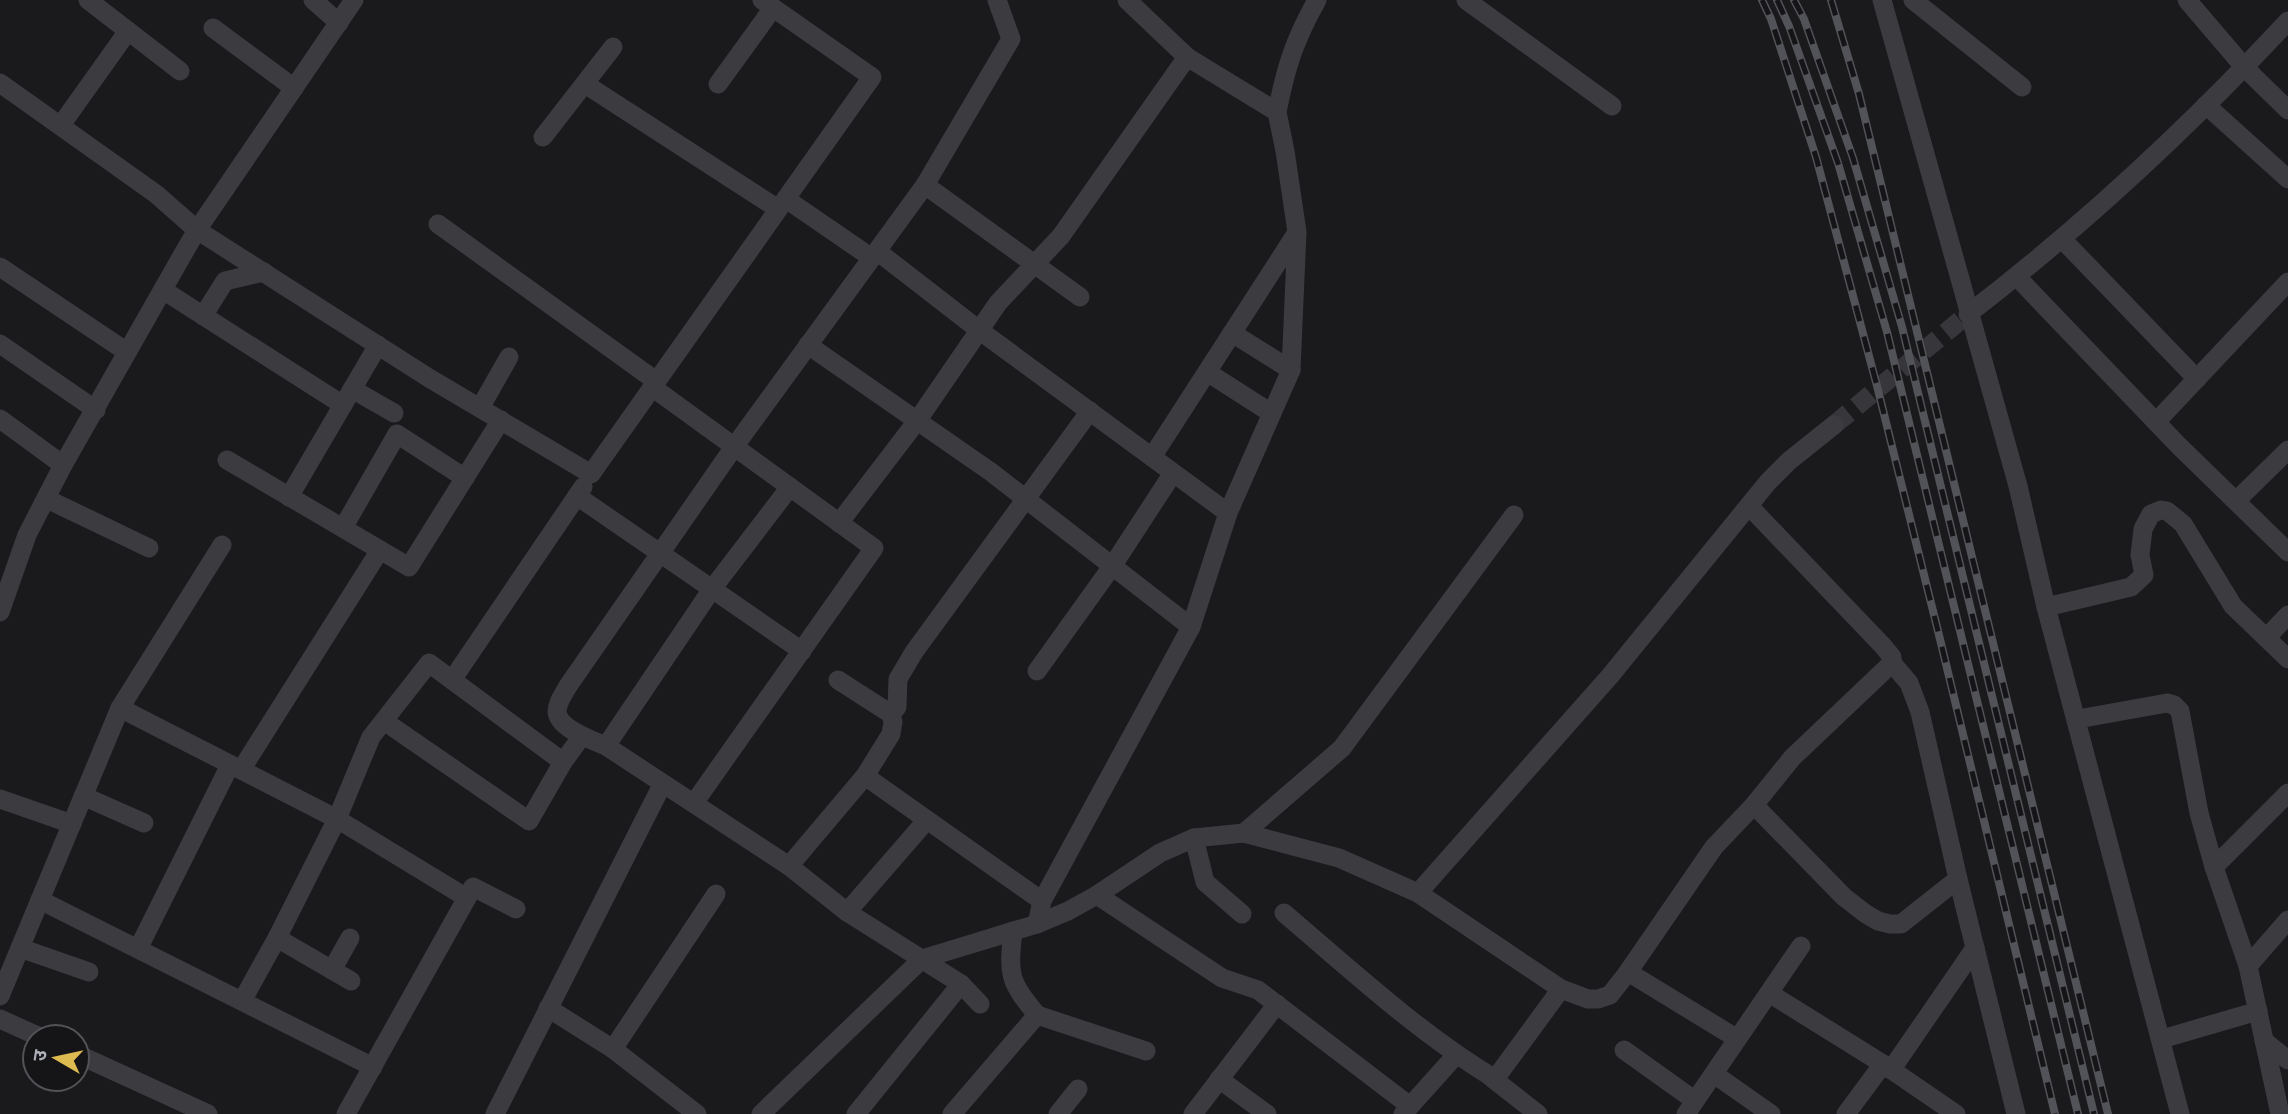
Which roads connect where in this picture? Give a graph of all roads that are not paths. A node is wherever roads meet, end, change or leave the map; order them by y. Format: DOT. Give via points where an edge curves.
graph roads {
  1 [pos="88,0"];
  2 [pos="313,0"];
  3 [pos="354,0"];
  4 [pos="997,0"];
  5 [pos="1127,0"];
  6 [pos="1317,0"];
  7 [pos="1466,0"];
  8 [pos="1882,0"];
  9 [pos="1910,0"];
  10 [pos="2187,0"];
  11 [pos="767,4"];
  12 [pos="2288,21"];
  13 [pos="339,23"];
  14 [pos="1888,23"];
  15 [pos="213,28"];
  16 [pos="128,31"];
  17 [pos="613,47"];
  18 [pos="1187,57"];
  19 [pos="2245,68"];
  20 [pos="180,71"];
  21 [pos="0,83"];
  22 [pos="585,84"];
  23 [pos="718,84"];
  24 [pos="2022,87"];
  25 [pos="294,88"];
  26 [pos="2206,105"];
  27 [pos="1612,106"];
  28 [pos="2288,110"];
  29 [pos="1277,112"];
  30 [pos="61,125"];
  31 [pos="543,137"];
  32 [pos="2288,179"];
  33 [pos="925,185"];
  34 [pos="782,204"];
  35 [pos="438,224"];
  36 [pos="197,230"];
  37 [pos="1297,232"];
  38 [pos="2062,239"];
  39 [pos="875,254"];
  40 [pos="1033,264"];
  41 [pos="0,267"];
  42 [pos="264,272"];
  43 [pos="2017,277"];
  44 [pos="2288,282"];
  45 [pos="163,290"];
  46 [pos="1080,297"];
  47 [pos="1968,314"];
  48 [pos="203,316"];
  49 [pos="979,330"];
  50 [pos="1232,333"];
  51 [pos="0,344"];
  52 [pos="378,345"];
  53 [pos="808,345"];
  54 [pos="127,352"];
  55 [pos="509,357"];
  56 [pos="1291,370"];
  57 [pos="1207,372"];
  58 [pos="2197,379"];
  59 [pos="654,384"];
  60 [pos="347,397"];
  61 [pos="480,408"];
  62 [pos="96,410"];
  63 [pos="1090,411"];
  64 [pos="1271,412"];
  65 [pos="394,413"];
  66 [pos="0,419"];
  67 [pos="501,420"];
  68 [pos="917,421"];
  69 [pos="2156,422"];
  70 [pos="1834,425"];
  71 [pos="734,447"];
  72 [pos="2288,450"];
  73 [pos="1152,457"];
  74 [pos="227,460"];
  75 [pos="64,465"];
  76 [pos="1173,472"];
  77 [pos="592,474"];
  78 [pos="465,478"];
  79 [pos="790,487"];
  80 [pos="289,496"];
  81 [pos="577,496"];
  82 [pos="47,499"];
  83 [pos="1026,499"];
  84 [pos="2236,501"];
  85 [pos="1749,506"];
  86 [pos="1228,513"];
  87 [pos="1514,515"];
  88 [pos="839,523"];
  89 [pos="343,528"];
  90 [pos="222,545"];
  91 [pos="149,548"];
  92 [pos="380,550"];
  93 [pos="2288,552"];
  94 [pos="660,555"];
  95 [pos="1113,565"];
  96 [pos="712,589"];
  97 [pos="2046,607"];
  98 [pos="0,612"];
  99 [pos="2288,615"];
  100 [pos="1191,627"];
  101 [pos="2267,637"];
  102 [pos="802,651"];
  103 [pos="2288,659"];
  104 [pos="1892,663"];
  105 [pos="1037,671"];
  106 [pos="452,680"];
  107 [pos="838,680"];
  108 [pos="120,708"];
  109 [pos="891,714"];
  110 [pos="2078,719"];
  111 [pos="384,721"];
  112 [pos="582,736"];
  113 [pos="606,746"];
  114 [pos="564,762"];
  115 [pos="236,767"];
  116 [pos="865,776"];
  117 [pos="662,785"];
  118 [pos="2288,793"];
  119 [pos="83,796"];
  120 [pos="0,799"];
  121 [pos="694,803"];
  122 [pos="1754,805"];
  123 [pos="337,819"];
  124 [pos="926,821"];
  125 [pos="144,822"];
  126 [pos="72,824"];
  127 [pos="1244,833"];
  128 [pos="1194,838"];
  129 [pos="789,866"];
  130 [pos="2214,867"];
  131 [pos="1958,879"];
  132 [pos="1418,893"];
  133 [pos="716,894"];
  134 [pos="1097,895"];
  135 [pos="467,898"];
  136 [pos="40,900"];
  137 [pos="1041,901"];
  138 [pos="516,909"];
  139 [pos="847,912"];
  140 [pos="1284,913"];
  141 [pos="1242,914"];
  142 [pos="2288,920"];
  143 [pos="1037,924"];
  144 [pos="1013,931"];
  145 [pos="277,938"];
  146 [pos="350,938"];
  147 [pos="1801,946"];
  148 [pos="20,948"];
  149 [pos="1975,948"];
  150 [pos="138,949"];
  151 [pos="922,958"];
  152 [pos="2248,966"];
  153 [pos="332,970"];
  154 [pos="89,972"];
  155 [pos="1628,972"];
  156 [pos="351,981"];
  157 [pos="961,985"];
  158 [pos="1561,989"];
  159 [pos="1769,993"];
  160 [pos="0,996"];
  161 [pos="242,1001"];
  162 [pos="980,1004"];
  163 [pos="1277,1004"];
  164 [pos="548,1008"];
  165 [pos="2258,1011"];
  166 [pos="1037,1015"];
  167 [pos="0,1019"];
  168 [pos="21,1028"];
  169 [pos="1736,1038"];
  170 [pos="2161,1039"];
  171 [pos="2264,1041"];
  172 [pos="613,1049"];
  173 [pos="1624,1050"];
  174 [pos="1146,1051"];
  175 [pos="1456,1055"];
  176 [pos="91,1060"];
  177 [pos="2288,1060"];
  178 [pos="1887,1067"];
  179 [pos="373,1068"];
  180 [pos="1714,1074"];
  181 [pos="1492,1078"];
  182 [pos="1219,1079"];
  183 [pos="1077,1089"];
  184 [pos="1690,1107"];
  185 [pos="1407,1110"];
  186 [pos="208,1114"];
  187 [pos="346,1114"];
  188 [pos="495,1114"];
  189 [pos="697,1114"];
  190 [pos="761,1114"];
  191 [pos="856,1114"];
  192 [pos="952,1114"];
  193 [pos="1058,1114"];
  194 [pos="1193,1114"];
  195 [pos="1267,1114"];
  196 [pos="1538,1114"];
  197 [pos="1772,1114"];
  198 [pos="1846,1114"];
  199 [pos="1956,1114"];
  200 [pos="2016,1114"];
  201 [pos="2180,1114"];
  202 [pos="2280,1114"];
  1 -- 16 [label="street"];
  2 -- 13 [label="street"];
  3 -- 13 [label="street"];
  4 -- 33 [label="street" via="1011,39"];
  5 -- 18 [label="street"];
  6 -- 29 [label="street" via="1293,46"];
  7 -- 27 [label="street"];
  8 -- 14 [label="street"];
  9 -- 14 [label="street"];
  9 -- 24 [label="street"];
  10 -- 19 [label="street"];
  11 -- 23 [label="street"];
  11 -- 34 [label="street" via="872,77"];
  12 -- 19 [label="street"];
  13 -- 25 [label="street"];
  14 -- 47 [label="street"];
  15 -- 25 [label="street"];
  16 -- 20 [label="street"];
  16 -- 30 [label="street"];
  17 -- 22 [label="street"];
  18 -- 29 [label="street"];
  18 -- 40 [label="street" via="1061,236"];
  19 -- 26 [label="street"];
  19 -- 28 [label="street"];
  21 -- 30 [label="street"];
  22 -- 31 [label="street"];
  22 -- 34 [label="street"];
  25 -- 36 [label="street"];
  26 -- 32 [label="street"];
  26 -- 38 [label="street"];
  29 -- 37 [label="street"];
  30 -- 36 [label="street"];
  33 -- 39 [label="street"];
  33 -- 40 [label="street"];
  34 -- 39 [label="street"];
  34 -- 59 [label="street"];
  35 -- 59 [label="street"];
  36 -- 42 [label="street"];
  36 -- 45 [label="street"];
  37 -- 50 [label="street"];
  37 -- 56 [label="street"];
  38 -- 43 [label="street"];
  38 -- 58 [label="street"];
  39 -- 49 [label="street"];
  39 -- 53 [label="street"];
  40 -- 46 [label="street"];
  40 -- 49 [label="street"];
  41 -- 54 [label="street"];
  42 -- 48 [label="street" via="225,281"];
  42 -- 52 [label="street"];
  43 -- 47 [label="street"];
  43 -- 69 [label="street"];
  44 -- 58 [label="street"];
  45 -- 48 [label="street"];
  45 -- 54 [label="street"];
  47 -- 97 [label="street" via="2018,486"];
  48 -- 60 [label="street"];
  49 -- 63 [label="street"];
  49 -- 68 [label="street"];
  50 -- 56 [label="street"];
  50 -- 57 [label="street"];
  51 -- 62 [label="street"];
  52 -- 60 [label="street"];
  52 -- 61 [label="street"];
  53 -- 68 [label="street"];
  53 -- 71 [label="street"];
  54 -- 62 [label="street"];
  55 -- 61 [label="street"];
  56 -- 64 [label="street"];
  57 -- 64 [label="street"];
  57 -- 73 [label="street"];
  58 -- 69 [label="street"];
  59 -- 71 [label="street"];
  59 -- 77 [label="street"];
  60 -- 65 [label="street"];
  60 -- 80 [label="street"];
  61 -- 67 [label="street"];
  62 -- 75 [label="street"];
  63 -- 73 [label="street"];
  63 -- 83 [label="street"];
  64 -- 86 [label="street"];
  66 -- 75 [label="street"];
  67 -- 77 [label="street"];
  67 -- 78 [label="street"];
  68 -- 83 [label="street"];
  68 -- 88 [label="street"];
  69 -- 84 [label="street"];
  70 -- 85 [label="street" via="1789,461"];
  71 -- 79 [label="street"];
  71 -- 94 [label="street"];
  72 -- 84 [label="street"];
  73 -- 76 [label="street"];
  74 -- 80 [label="street"];
  75 -- 82 [label="street"];
  76 -- 86 [label="street"];
  76 -- 95 [label="street"];
  77 -- 81 [label="street"];
  78 -- 89 [label="street" via="397,434"];
  78 -- 92 [label="street" via="409,567"];
  79 -- 88 [label="street"];
  79 -- 96 [label="street"];
  80 -- 89 [label="street"];
  81 -- 94 [label="street"];
  81 -- 106 [label="street"];
  82 -- 91 [label="street"];
  82 -- 98 [label="street" via="27,535"];
  83 -- 95 [label="street"];
  83 -- 109 [label="street" via="914,652 898,679 897,708"];
  84 -- 93 [label="street"];
  85 -- 104 [label="street" via="1883,646"];
  85 -- 132 [label="street" via="1610,676"];
  86 -- 100 [label="street"];
  87 -- 127 [label="street" via="1342,748"];
  88 -- 102 [label="street" via="874,548"];
  89 -- 92 [label="street"];
  90 -- 108 [label="street"];
  92 -- 115 [label="street"];
  94 -- 96 [label="street"];
  94 -- 112 [label="street" via="559,702 561,723"];
  95 -- 100 [label="street"];
  95 -- 105 [label="street"];
  96 -- 102 [label="street"];
  96 -- 113 [label="street"];
  97 -- 101 [label="street" via="2130,587 2144,575 2140,555 2143,529 2151,514 2161,510 2183,524 2233,606"];
  97 -- 110 [label="street"];
  99 -- 101 [label="street"];
  100 -- 137 [label="street"];
  101 -- 103 [label="street"];
  102 -- 121 [label="street"];
  104 -- 122 [label="street" via="1792,758"];
  104 -- 131 [label="street" via="1915,695"];
  106 -- 111 [label="street" via="429,663"];
  106 -- 114 [label="street"];
  107 -- 109 [label="street"];
  108 -- 115 [label="street"];
  108 -- 119 [label="street"];
  109 -- 116 [label="street" via="891,734"];
  110 -- 130 [label="street" via="2174,705 2180,712"];
  110 -- 170 [label="street"];
  111 -- 114 [label="street" via="529,821"];
  111 -- 123 [label="street" via="371,737"];
  112 -- 113 [label="street"];
  112 -- 114 [label="street"];
  113 -- 117 [label="street"];
  115 -- 123 [label="street"];
  115 -- 150 [label="street"];
  116 -- 124 [label="street"];
  116 -- 129 [label="street"];
  117 -- 121 [label="street"];
  117 -- 164 [label="street"];
  118 -- 130 [label="street"];
  119 -- 125 [label="street"];
  119 -- 126 [label="street"];
  120 -- 126 [label="street"];
  121 -- 129 [label="street"];
  122 -- 131 [label="street" via="1844,897 1878,921 1901,924"];
  122 -- 155 [label="street" via="1714,847"];
  123 -- 135 [label="street"];
  123 -- 145 [label="street"];
  124 -- 137 [label="street"];
  124 -- 139 [label="street"];
  126 -- 136 [label="street"];
  127 -- 128 [label="street"];
  127 -- 132 [label="street" via="1339,858"];
  128 -- 134 [label="street" via="1160,853"];
  128 -- 141 [label="street" via="1205,882"];
  129 -- 139 [label="street"];
  130 -- 152 [label="street"];
  131 -- 149 [label="street"];
  132 -- 158 [label="street"];
  133 -- 172 [label="street"];
  134 -- 143 [label="street"];
  134 -- 163 [label="street" via="1222,978 1258,989"];
  135 -- 138 [label="street" via="473,887"];
  135 -- 179 [label="street"];
  136 -- 148 [label="street"];
  136 -- 150 [label="street"];
  137 -- 143 [label="street"];
  139 -- 151 [label="street"];
  140 -- 175 [label="street"];
  142 -- 152 [label="street"];
  143 -- 144 [label="street"];
  144 -- 151 [label="street"];
  144 -- 166 [label="street" via="1011,974 1016,989"];
  145 -- 153 [label="street"];
  145 -- 161 [label="street"];
  146 -- 153 [label="street"];
  147 -- 159 [label="street"];
  148 -- 154 [label="street"];
  148 -- 160 [label="street"];
  149 -- 178 [label="street"];
  149 -- 200 [label="street"];
  150 -- 161 [label="street"];
  151 -- 157 [label="street"];
  151 -- 190 [label="street"];
  152 -- 165 [label="street"];
  153 -- 156 [label="street"];
  155 -- 158 [label="street" via="1609,995 1598,999"];
  155 -- 169 [label="street"];
  157 -- 162 [label="street"];
  157 -- 191 [label="street"];
  158 -- 181 [label="street"];
  159 -- 169 [label="street"];
  159 -- 178 [label="street"];
  161 -- 179 [label="street"];
  163 -- 182 [label="street"];
  163 -- 185 [label="street"];
  164 -- 172 [label="street"];
  164 -- 188 [label="street"];
  165 -- 170 [label="street"];
  165 -- 171 [label="street"];
  166 -- 174 [label="street"];
  166 -- 192 [label="street"];
  167 -- 168 [label="street"];
  169 -- 180 [label="street"];
  170 -- 201 [label="street"];
  171 -- 177 [label="street"];
  171 -- 202 [label="street"];
  172 -- 189 [label="street"];
  173 -- 184 [label="street"];
  175 -- 181 [label="street"];
  175 -- 185 [label="street"];
  176 -- 186 [label="street"];
  178 -- 198 [label="street"];
  178 -- 199 [label="street"];
  179 -- 187 [label="street"];
  180 -- 184 [label="street"];
  180 -- 197 [label="street"];
  181 -- 196 [label="street"];
  182 -- 194 [label="street"];
  182 -- 195 [label="street"];
  183 -- 193 [label="street"];
}
